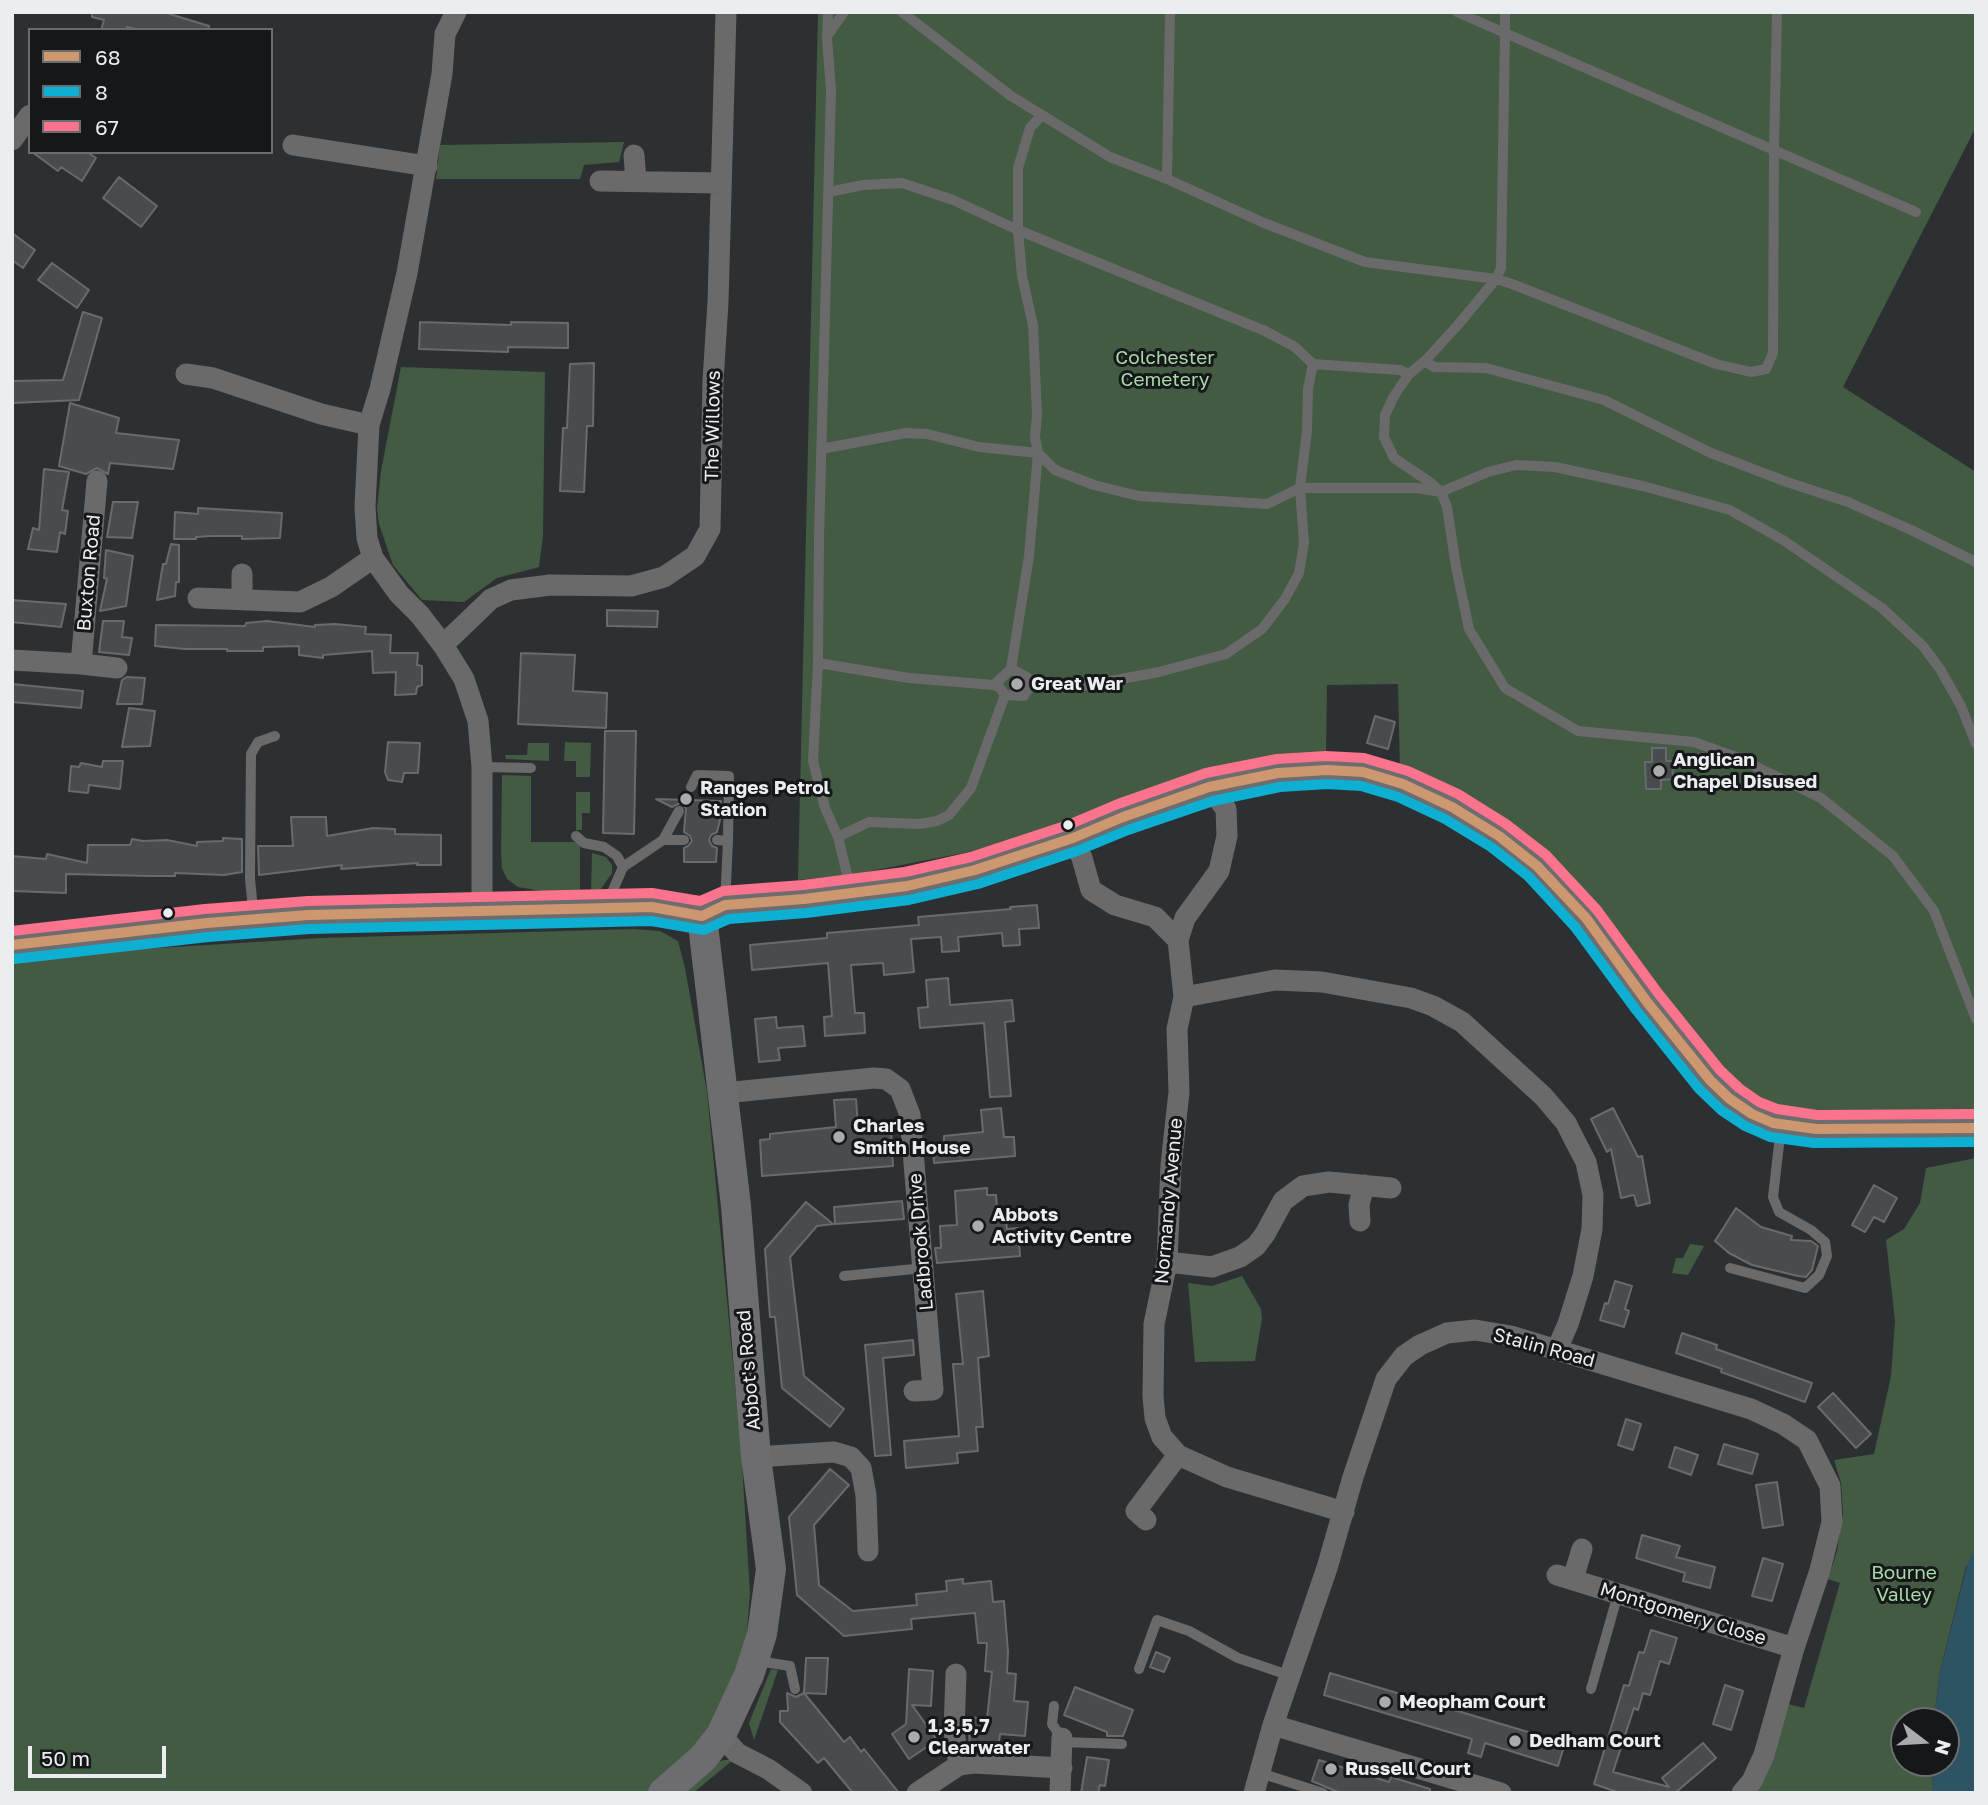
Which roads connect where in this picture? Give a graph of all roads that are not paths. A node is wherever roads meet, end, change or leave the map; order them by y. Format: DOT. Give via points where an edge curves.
graph roads {
  1 [pos="456,12"];
  2 [pos="726,12"];
  3 [pos="828,12"];
  4 [pos="844,12"];
  5 [pos="902,12"];
  6 [pos="1170,12"];
  7 [pos="1457,12"];
  8 [pos="1505,12"];
  9 [pos="1777,12"];
  10 [pos="1505,33"];
  11 [pos="827,38"];
  12 [pos="1042,115"];
  13 [pos="28,118"];
  14 [pos="12,140"];
  15 [pos="293,145"];
  16 [pos="1774,149"];
  17 [pos="634,155"];
  18 [pos="427,166"];
  19 [pos="1167,178"];
  20 [pos="600,181"];
  21 [pos="636,181"];
  22 [pos="721,183"];
  23 [pos="829,192"];
  24 [pos="1916,212"];
  25 [pos="1018,230"];
  26 [pos="1496,279"];
  27 [pos="1425,361"];
  28 [pos="1313,364"];
  29 [pos="186,374"];
  30 [pos="1409,374"];
  31 [pos="369,425"];
  32 [pos="821,449"];
  33 [pos="1038,453"];
  34 [pos="97,481"];
  35 [pos="1300,488"];
  36 [pos="1441,492"];
  37 [pos="373,558"];
  38 [pos="1976,562"];
  39 [pos="242,574"];
  40 [pos="198,598"];
  41 [pos="242,598"];
  42 [pos="443,645"];
  43 [pos="12,660"];
  44 [pos="818,663"];
  45 [pos="81,664"];
  46 [pos="117,668"];
  47 [pos="1011,669"];
  48 [pos="994,685"];
  49 [pos="1029,687"];
  50 [pos="1005,695"];
  51 [pos="275,736"];
  52 [pos="1976,744"];
  53 [pos="482,766"];
  54 [pos="531,768"];
  55 [pos="691,787"];
  56 [pos="1209,788"];
  57 [pos="678,811"];
  58 [pos="576,836"];
  59 [pos="838,837"];
  60 [pos="1073,838"];
  61 [pos="663,840"];
  62 [pos="684,840"];
  63 [pos="623,867"];
  64 [pos="850,891"];
  65 [pos="614,908"];
  66 [pos="482,911"];
  67 [pos="713,911"];
  68 [pos="254,919"];
  69 [pos="1178,940"];
  70 [pos="12,945"];
  71 [pos="1184,997"];
  72 [pos="1976,1019"];
  73 [pos="724,1093"];
  74 [pos="1782,1124"];
  75 [pos="1976,1128"];
  76 [pos="1364,1185"];
  77 [pos="1391,1188"];
  78 [pos="1360,1220"];
  79 [pos="1167,1262"];
  80 [pos="924,1268"];
  81 [pos="1730,1268"];
  82 [pos="844,1276"];
  83 [pos="1557,1349"];
  84 [pos="914,1391"];
  85 [pos="1178,1455"];
  86 [pos="756,1457"];
  87 [pos="1134,1511"];
  88 [pos="1344,1512"];
  89 [pos="1582,1549"];
  90 [pos="868,1551"];
  91 [pos="1618,1594"];
  92 [pos="1794,1647"];
  93 [pos="754,1661"];
  94 [pos="1139,1669"];
  95 [pos="956,1674"];
  96 [pos="1291,1676"];
  97 [pos="795,1689"];
  98 [pos="1591,1689"];
  99 [pos="1054,1706"];
  100 [pos="1273,1725"];
  101 [pos="721,1735"];
  102 [pos="1062,1740"];
  103 [pos="1122,1744"];
  104 [pos="960,1765"];
  105 [pos="1062,1768"];
  106 [pos="1257,1783"];
  107 [pos="663,1793"];
  108 [pos="802,1793"];
  109 [pos="917,1793"];
  110 [pos="1060,1793"];
  111 [pos="1323,1793"];
  112 [pos="1501,1793"];
  113 [pos="1742,1793"];
  1 -- 18 [label="street" via="445,34"];
  2 -- 22 [label="street, The Willows"];
  3 -- 11 [label="lane"];
  4 -- 11 [label="lane"];
  5 -- 12 [label="lane"];
  6 -- 19 [label="lane"];
  7 -- 10 [label="lane"];
  8 -- 10 [label="lane"];
  9 -- 16 [label="lane"];
  10 -- 16 [label="lane"];
  10 -- 26 [label="lane" via="1501,268"];
  11 -- 23 [label="lane"];
  12 -- 19 [label="lane" via="1110,157"];
  12 -- 25 [label="lane" via="1030,128 1018,168"];
  13 -- 14 [label="street"];
  15 -- 18 [label="street" via="320,157"];
  16 -- 24 [label="lane"];
  16 -- 26 [label="lane" via="1773,353 1766,369 1751,372 1716,364"];
  17 -- 21 [label="street"];
  18 -- 31 [label="street" via="407,274"];
  19 -- 26 [label="lane" via="1254,219 1365,262"];
  20 -- 21 [label="street"];
  21 -- 22 [label="street"];
  22 -- 42 [label="street, The Willows" via="710,529 695,556 664,577 631,586 550,585 511,590 491,599"];
  23 -- 25 [label="lane" via="902,183"];
  23 -- 32 [label="lane"];
  25 -- 28 [label="lane" via="1265,331 1295,347"];
  25 -- 33 [label="lane" via="1033,325"];
  26 -- 27 [label="lane"];
  27 -- 30 [label="lane"];
  27 -- 38 [label="lane" via="1434,367 1486,368 1604,400 1711,453 1848,502"];
  28 -- 30 [label="lane"];
  28 -- 35 [label="lane"];
  29 -- 31 [label="street" via="220,370 321,414"];
  30 -- 36 [label="lane" via="1385,415 1384,437 1394,458"];
  31 -- 37 [label="street" via="365,507"];
  32 -- 33 [label="lane" via="906,433"];
  32 -- 44 [label="lane"];
  33 -- 35 [label="lane" via="1055,470 1139,496 1267,504"];
  33 -- 47 [label="lane" via="1029,556"];
  34 -- 45 [label="street, Buxton Road"];
  35 -- 36 [label="lane"];
  35 -- 49 [label="lane" via="1304,543 1300,573 1262,629 1226,654 1171,669 1078,687"];
  36 -- 52 [label="lane" via="1516,465 1555,467 1643,485 1730,510 1783,540 1882,608 1923,646 1961,706"];
  36 -- 72 [label="lane" via="1469,629 1505,688 1578,731 1694,743 1736,757 1821,798 1893,856 1934,911"];
  37 -- 41 [label="street" via="300,602"];
  37 -- 42 [label="street"];
  39 -- 41 [label="street"];
  40 -- 41 [label="street"];
  42 -- 53 [label="street" via="464,679 478,721"];
  43 -- 45 [label="street"];
  44 -- 48 [label="lane" via="909,678"];
  44 -- 59 [label="lane" via="813,761"];
  45 -- 46 [label="street"];
  47 -- 48 [label="lane"];
  47 -- 49 [label="lane" via="1027,677"];
  48 -- 50 [label="lane"];
  49 -- 50 [label="lane" via="1024,696"];
  50 -- 59 [label="lane" via="971,788 949,815 919,824 869,822"];
  51 -- 68 [label="lane" via="258,742 251,754"];
  53 -- 54 [label="lane"];
  53 -- 66 [label="street"];
  55 -- 67 [label="lane" via="697,775 729,776"];
  56 -- 60 [label="main road"];
  56 -- 69 [label="street, Normandy Avenue" via="1226,809 1227,836 1219,871 1185,918"];
  56 -- 74 [label="main road" via="1278,773 1363,772 1452,807 1537,866 1730,1100"];
  57 -- 61 [label="lane"];
  58 -- 63 [label="lane" via="584,843 604,847"];
  59 -- 64 [label="lane"];
  60 -- 64 [label="main road" via="975,870 907,886"];
  60 -- 69 [label="street" via="1091,890 1115,905 1155,917"];
  61 -- 62 [label="lane"];
  61 -- 63 [label="lane"];
  63 -- 65 [label="lane" via="613,890"];
  64 -- 67 [label="main road"];
  65 -- 66 [label="main road"];
  65 -- 67 [label="main road"];
  66 -- 68 [label="main road"];
  67 -- 73 [label="main road, Abbot's Road"];
  68 -- 70 [label="main road"];
  69 -- 71 [label="street, Normandy Avenue"];
  71 -- 79 [label="street, Normandy Avenue" via="1178,1028 1179,1092"];
  71 -- 83 [label="street" via="1275,980 1322,982 1411,998 1462,1022 1543,1096 1566,1123 1586,1162 1593,1195 1583,1276"];
  73 -- 80 [label="street, Ladbrook Drive" via="874,1078 893,1082 910,1115"];
  73 -- 86 [label="main road, Abbot's Road"];
  74 -- 75 [label="main road" via="1816,1129"];
  74 -- 81 [label="lane" via="1773,1197 1779,1212 1825,1242 1827,1256 1819,1275 1805,1288"];
  76 -- 77 [label="street"];
  76 -- 78 [label="street"];
  76 -- 79 [label="street" via="1329,1182 1303,1186 1283,1201 1256,1246 1227,1263 1212,1267"];
  79 -- 85 [label="street, Normandy Avenue" via="1154,1324 1153,1396 1162,1437"];
  80 -- 82 [label="lane"];
  80 -- 84 [label="street, Ladbrook Drive" via="933,1390"];
  83 -- 88 [label="street, Stalin Road" via="1475,1330 1447,1333 1404,1356 1386,1379"];
  83 -- 92 [label="street, Stalin Road" via="1751,1409 1807,1440 1830,1486 1832,1522"];
  85 -- 87 [label="street"];
  85 -- 88 [label="street" via="1227,1477"];
  86 -- 90 [label="street" via="834,1452 851,1457 861,1468 866,1495"];
  86 -- 93 [label="main road, Abbot's Road" via="771,1569"];
  88 -- 96 [label="street, Stalin Road"];
  89 -- 91 [label="street, Montgomery Close" via="1565,1577"];
  91 -- 92 [label="street, Montgomery Close"];
  91 -- 98 [label="lane"];
  92 -- 113 [label="street, Stalin Road" via="1763,1755"];
  93 -- 97 [label="lane" via="790,1667"];
  93 -- 101 [label="main road, Abbot's Road"];
  94 -- 96 [label="lane" via="1157,1620 1189,1631 1238,1658"];
  95 -- 104 [label="street" via="954,1731"];
  96 -- 100 [label="street, Stalin Road"];
  99 -- 102 [label="lane" via="1052,1724"];
  100 -- 106 [label="street, Stalin Road"];
  100 -- 112 [label="street"];
  101 -- 107 [label="main road, Abbot's Road" via="703,1758"];
  101 -- 108 [label="street" via="737,1753"];
  102 -- 103 [label="lane"];
  102 -- 105 [label="street"];
  104 -- 105 [label="street"];
  104 -- 109 [label="street"];
  105 -- 110 [label="street"];
  106 -- 111 [label="lane"];
}
